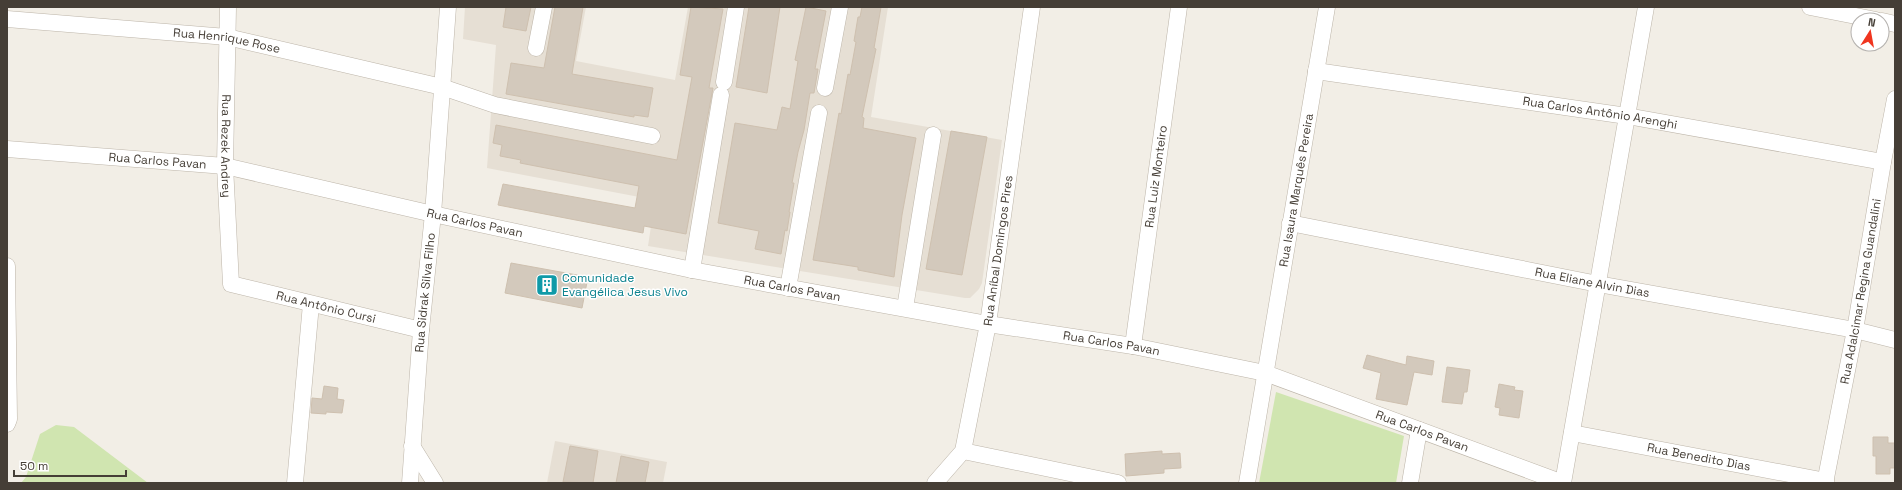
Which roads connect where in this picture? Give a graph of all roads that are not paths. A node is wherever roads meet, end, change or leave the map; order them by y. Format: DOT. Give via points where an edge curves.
graph roads {
  1 [pos="228,7"];
  2 [pos="448,7"];
  3 [pos="544,7"];
  4 [pos="736,7"];
  5 [pos="840,7"];
  6 [pos="1032,7"];
  7 [pos="1179,7"];
  8 [pos="1327,7"];
  9 [pos="1646,7"];
  10 [pos="1810,7"];
  11 [pos="1850,15"];
  12 [pos="7,19"];
  13 [pos="227,37"];
  14 [pos="536,48"];
  15 [pos="1316,71"];
  16 [pos="442,87"];
  17 [pos="825,88"];
  18 [pos="1895,99"];
  19 [pos="819,113"];
  20 [pos="1627,116"];
  21 [pos="933,135"];
  22 [pos="652,136"];
  23 [pos="7,149"];
  24 [pos="1883,162"];
  25 [pos="225,166"];
  26 [pos="433,214"];
  27 [pos="1290,223"];
  28 [pos="7,266"];
  29 [pos="692,270"];
  30 [pos="231,284"];
  31 [pos="1598,284"];
  32 [pos="788,288"];
  33 [pos="8,294"];
  34 [pos="311,304"];
  35 [pos="905,308"];
  36 [pos="988,324"];
  37 [pos="421,330"];
  38 [pos="1856,330"];
  39 [pos="1895,340"];
  40 [pos="1134,346"];
  41 [pos="1265,373"];
  42 [pos="8,420"];
  43 [pos="1419,430"];
  44 [pos="1572,433"];
  45 [pos="412,446"];
  46 [pos="963,451"];
  47 [pos="1825,482"];
  48 [pos="295,483"];
  49 [pos="410,483"];
  50 [pos="436,483"];
  51 [pos="935,483"];
  52 [pos="1118,483"];
  53 [pos="1247,483"];
  54 [pos="1410,483"];
  55 [pos="1563,483"];
  1 -- 13 [label="street, Rua Rezek Andrey"];
  2 -- 16 [label="street, Rua Sidrak Silva Filho"];
  3 -- 14 [label="street"];
  4 -- 29 [label="street"];
  5 -- 17 [label="street"];
  6 -- 36 [label="street, Rua Aníbal Domingos Pires"];
  7 -- 40 [label="street, Rua Luiz Monteiro"];
  8 -- 15 [label="street, Rua Isaura Marquês Pereira"];
  9 -- 20 [label="street"];
  10 -- 11 [label="street"];
  12 -- 13 [label="street, Rua Henrique Rose"];
  13 -- 16 [label="street, Rua Henrique Rose"];
  13 -- 25 [label="street, Rua Rezek Andrey"];
  15 -- 20 [label="street, Rua Carlos Antônio Arenghi"];
  15 -- 27 [label="street, Rua Isaura Marquês Pereira"];
  16 -- 22 [label="street, Rua Henrique Rose" via="495,105"];
  16 -- 26 [label="street, Rua Sidrak Silva Filho"];
  18 -- 24 [label="street, Rua Adalcimar Regina Guandalini"];
  19 -- 32 [label="street"];
  20 -- 24 [label="street, Rua Carlos Antônio Arenghi"];
  20 -- 31 [label="street"];
  21 -- 35 [label="street"];
  23 -- 25 [label="street, Rua Carlos Pavan"];
  24 -- 38 [label="street, Rua Adalcimar Regina Guandalini"];
  25 -- 26 [label="street, Rua Carlos Pavan"];
  25 -- 30 [label="street, Rua Rezek Andrey"];
  26 -- 29 [label="street, Rua Carlos Pavan"];
  26 -- 37 [label="street, Rua Sidrak Silva Filho"];
  27 -- 31 [label="street, Rua Eliane Alvin Dias"];
  27 -- 41 [label="street, Rua Isaura Marquês Pereira"];
  28 -- 33 [label="street"];
  29 -- 32 [label="street, Rua Carlos Pavan"];
  30 -- 34 [label="street, Rua Antônio Cursi"];
  31 -- 38 [label="street, Rua Eliane Alvin Dias"];
  31 -- 44 [label="street"];
  32 -- 35 [label="street, Rua Carlos Pavan"];
  33 -- 42 [label="street"];
  34 -- 37 [label="street, Rua Antônio Cursi"];
  34 -- 48 [label="street"];
  35 -- 36 [label="street, Rua Carlos Pavan"];
  36 -- 40 [label="street, Rua Carlos Pavan"];
  36 -- 46 [label="street, Rua Aníbal Domingos Pires"];
  37 -- 45 [label="street, Rua Sidrak Silva Filho"];
  38 -- 39 [label="street, Rua Eliane Alvin Dias"];
  38 -- 47 [label="street, Rua Adalcimar Regina Guandalini"];
  40 -- 41 [label="street, Rua Carlos Pavan"];
  41 -- 43 [label="street, Rua Carlos Pavan"];
  41 -- 53 [label="street, Rua Isaura Marquês Pereira"];
  43 -- 54 [label="street"];
  43 -- 55 [label="street, Rua Carlos Pavan"];
  44 -- 47 [label="street, Rua Benedito Dias"];
  44 -- 55 [label="street"];
  45 -- 49 [label="street, Rua Sidrak Silva Filho"];
  45 -- 50 [label="street"];
  46 -- 51 [label="street"];
  46 -- 52 [label="street"];
}
